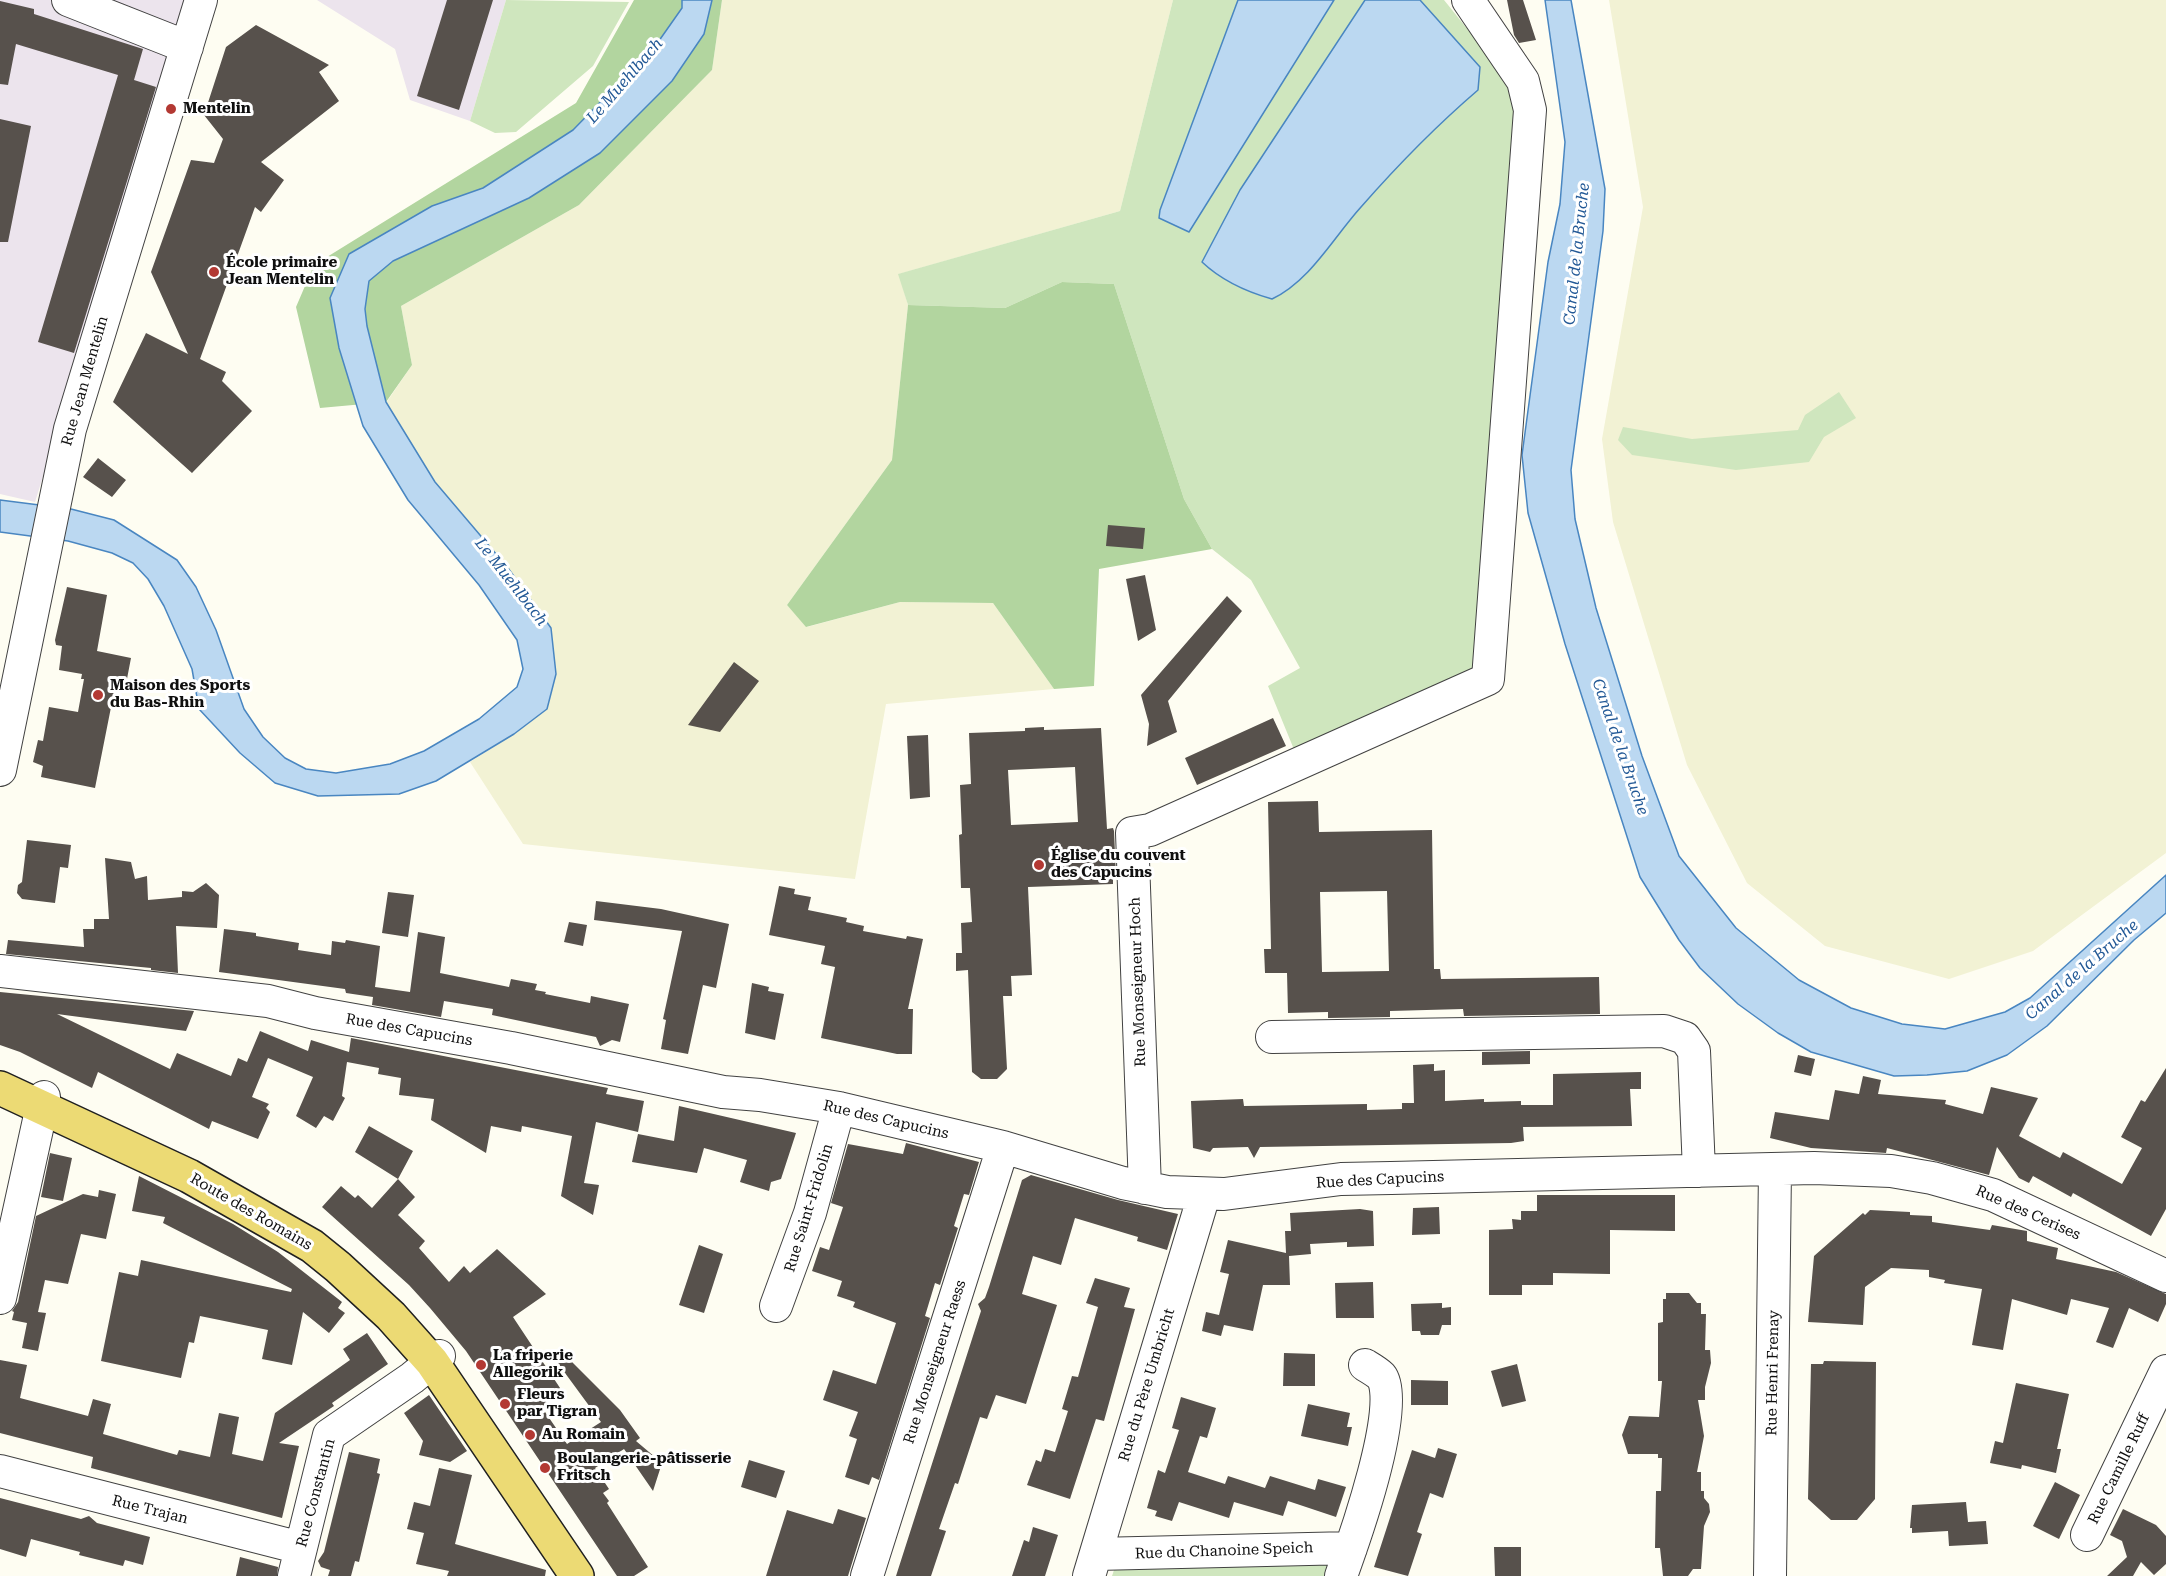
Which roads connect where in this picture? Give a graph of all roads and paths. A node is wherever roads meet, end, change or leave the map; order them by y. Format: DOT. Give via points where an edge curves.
graph roads {
  1 [pos="68,0"];
  2 [pos="201,0"];
  3 [pos="1468,0"];
  4 [pos="187,46"];
  5 [pos="0,770"];
  6 [pos="0,970"];
  7 [pos="1272,1037"];
  8 [pos="0,1088"];
  9 [pos="43,1102"];
  10 [pos="839,1108"];
  11 [pos="1003,1147"];
  12 [pos="1775,1169"];
  13 [pos="1699,1171"];
  14 [pos="1156,1190"];
  15 [pos="1204,1195"];
  16 [pos="2166,1276"];
  17 [pos="0,1298"];
  18 [pos="776,1306"];
  19 [pos="436,1359"];
  20 [pos="1365,1365"];
  21 [pos="2166,1371"];
  22 [pos="0,1471"];
  23 [pos="2087,1534"];
  24 [pos="297,1562"];
  25 [pos="1346,1562"];
  26 [pos="1092,1565"];
  27 [pos="577,1576"];
  28 [pos="867,1576"];
  29 [pos="1770,1576"];
  1 -- 4 [label="street"];
  2 -- 4 [label="street, Rue Jean Mentelin"];
  3 -- 14 [label="street, Rue Monseigneur Hoch" via="1523,81 1530,110 1488,680 1150,830"];
  4 -- 5 [label="street, Rue Jean Mentelin" via="79,396"];
  6 -- 10 [label="street, Rue des Capucins" via="268,1001 723,1092"];
  7 -- 13 [label="street" via="1664,1031 1685,1038 1694,1051"];
  8 -- 9 [label="main road, Route des Romains"];
  9 -- 17 [label="street"];
  9 -- 19 [label="main road, Route des Romains" via="189,1176 312,1246"];
  10 -- 11 [label="street, Rue des Capucins"];
  10 -- 18 [label="street, Rue Saint-Fridolin" via="810,1213"];
  11 -- 14 [label="street, Rue des Capucins"];
  11 -- 28 [label="street, Rue Monseigneur Raess"];
  12 -- 13 [label="street, Rue des Capucins"];
  12 -- 16 [label="street, Rue des Cerises" via="1891,1171 1958,1184 2018,1206"];
  12 -- 29 [label="street, Rue Henri Frenay"];
  13 -- 15 [label="street, Rue des Capucins" via="1341,1179"];
  14 -- 15 [label="street, Rue des Capucins"];
  15 -- 26 [label="street, Rue du Père Umbricht"];
  19 -- 24 [label="street, Rue Constantin" via="329,1435"];
  19 -- 27 [label="main road, Route des Romains"];
  20 -- 25 [label="street, Rue du Chanoine Speich" via="1382,1376 1386,1414 1370,1488"];
  21 -- 23 [label="street, Rue Camille Ruff"];
  22 -- 24 [label="street, Rue Trajan"];
  25 -- 26 [label="street, Rue du Chanoine Speich"];
}
